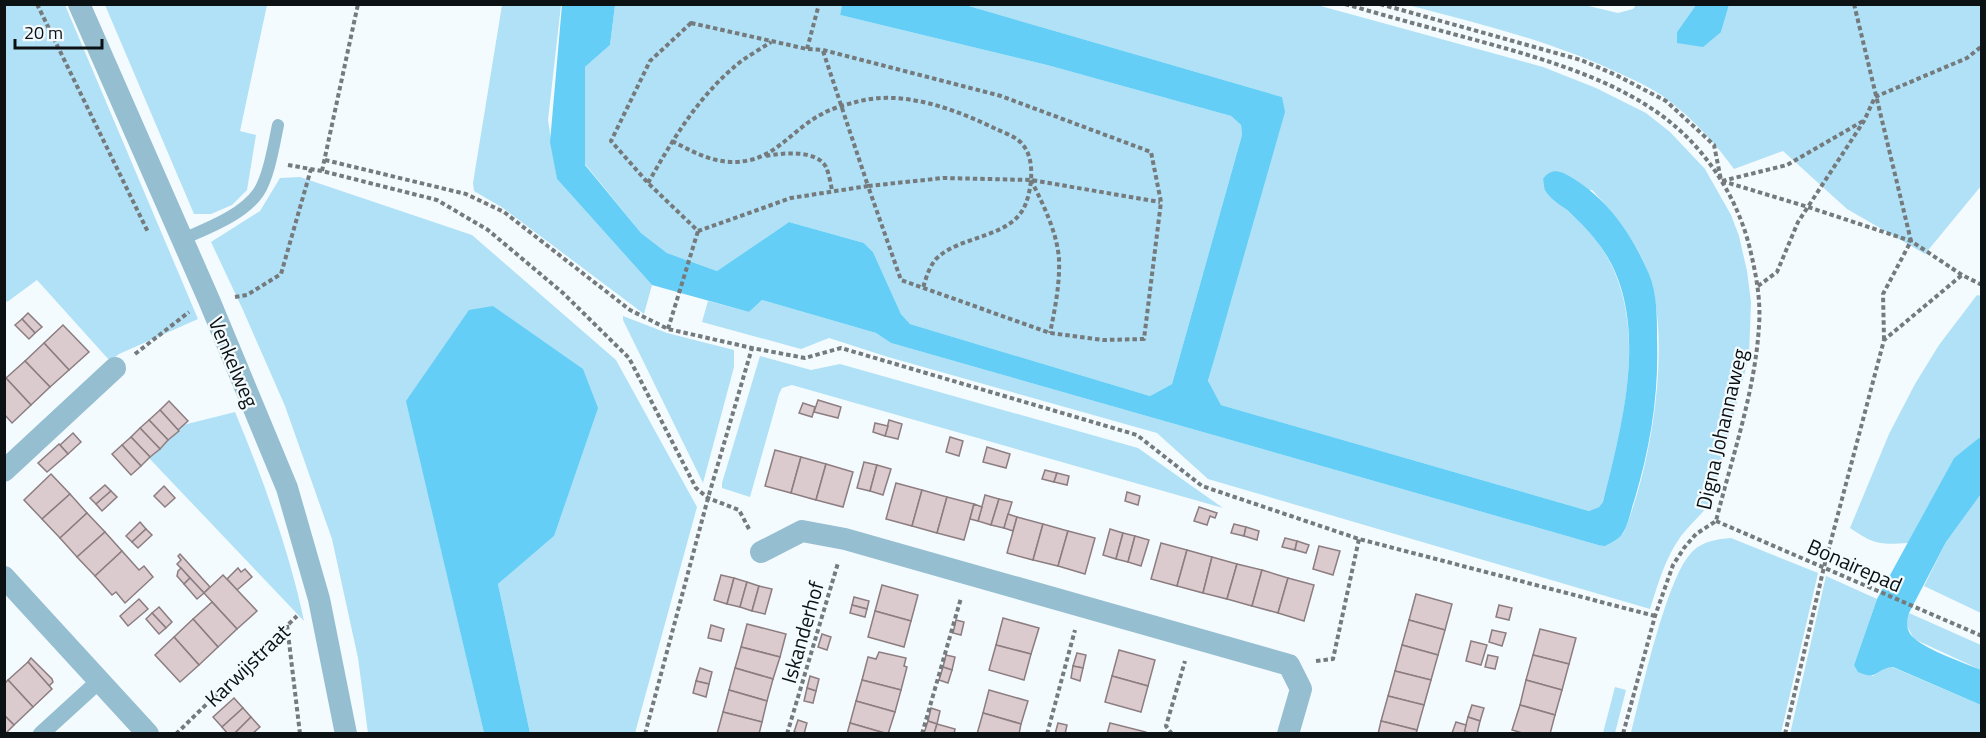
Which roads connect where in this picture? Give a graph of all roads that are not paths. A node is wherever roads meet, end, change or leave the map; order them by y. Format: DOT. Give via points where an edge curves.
graph roads {
  1 [pos="79,4"];
  2 [pos="278,125"];
  3 [pos="182,240"];
  4 [pos="115,368"];
  5 [pos="4,471"];
  6 [pos="761,552"];
  7 [pos="4,578"];
  8 [pos="99,681"];
  9 [pos="41,734"];
  10 [pos="148,734"];
  11 [pos="346,734"];
  12 [pos="1288,734"];
  1 -- 3 [label="street, Venkelweg"];
  2 -- 3 [label="lane" via="270,163 258,193 233,216"];
  3 -- 11 [label="street, Venkelweg" via="287,488 319,599"];
  4 -- 5 [label="street"];
  6 -- 12 [label="street" via="802,531 845,539 1289,665 1302,689"];
  7 -- 8 [label="street"];
  8 -- 9 [label="street"];
  8 -- 10 [label="street"];
}
